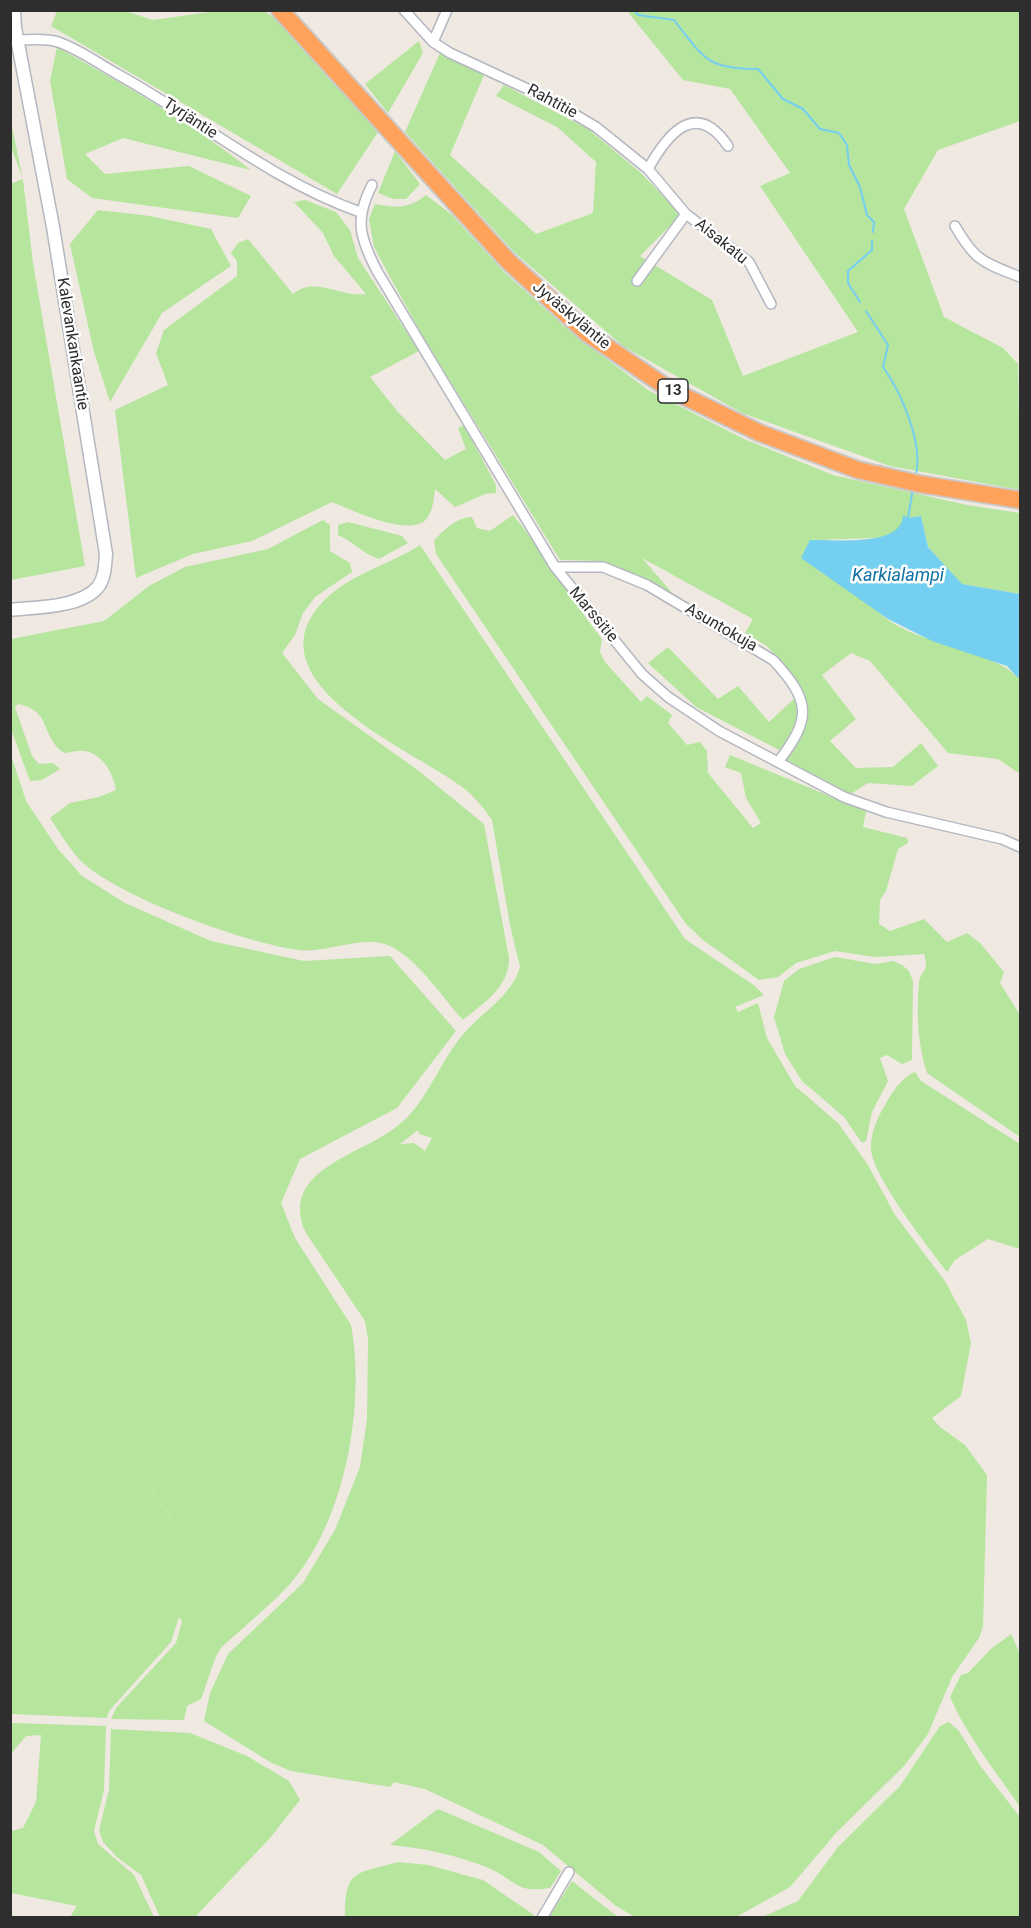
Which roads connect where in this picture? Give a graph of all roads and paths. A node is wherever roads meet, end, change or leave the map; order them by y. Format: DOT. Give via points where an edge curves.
graph roads {
  1 [pos="14,10"];
  2 [pos="280,10"];
  3 [pos="404,10"];
  4 [pos="447,10"];
  5 [pos="17,40"];
  6 [pos="433,42"];
  7 [pos="728,146"];
  8 [pos="648,169"];
  9 [pos="372,185"];
  10 [pos="360,212"];
  11 [pos="686,214"];
  12 [pos="955,226"];
  13 [pos="1020,277"];
  14 [pos="637,281"];
  15 [pos="771,304"];
  16 [pos="1020,500"];
  17 [pos="555,567"];
  18 [pos="10,610"];
  19 [pos="778,762"];
  20 [pos="1020,847"];
  21 [pos="569,1872"];
  22 [pos="542,1917"];
  1 -- 5 [label="street, Kalevankankaantie"];
  2 -- 16 [label="highway, Jyväskyläntie / 13" via="516,268 588,334 669,389 760,433 858,470"];
  3 -- 6 [label="street, Rahtitie"];
  4 -- 6 [label="street"];
  5 -- 10 [label="street, Tyrjäntie" via="57,42 76,51 270,170 329,201"];
  5 -- 18 [label="street, Kalevankankaantie" via="53,227 106,554 101,581 83,597"];
  6 -- 8 [label="street, Rahtitie" via="597,127"];
  7 -- 8 [label="street" via="706,123 690,123 671,134"];
  8 -- 11 [label="street, Rahtitie"];
  9 -- 10 [label="street"];
  10 -- 17 [label="street, Marssitie" via="362,236 377,271"];
  11 -- 14 [label="street"];
  11 -- 15 [label="street, Aisakatu" via="748,262"];
  12 -- 13 [label="street" via="969,251"];
  17 -- 19 [label="street, Marssitie" via="642,674 668,697 719,731"];
  17 -- 19 [label="street, Asuntokuja" via="603,567 646,585 773,660 788,676 804,709 802,725"];
  19 -- 20 [label="street, Marssitie" via="865,805 1002,839"];
  21 -- 22 [label="street"];
}
